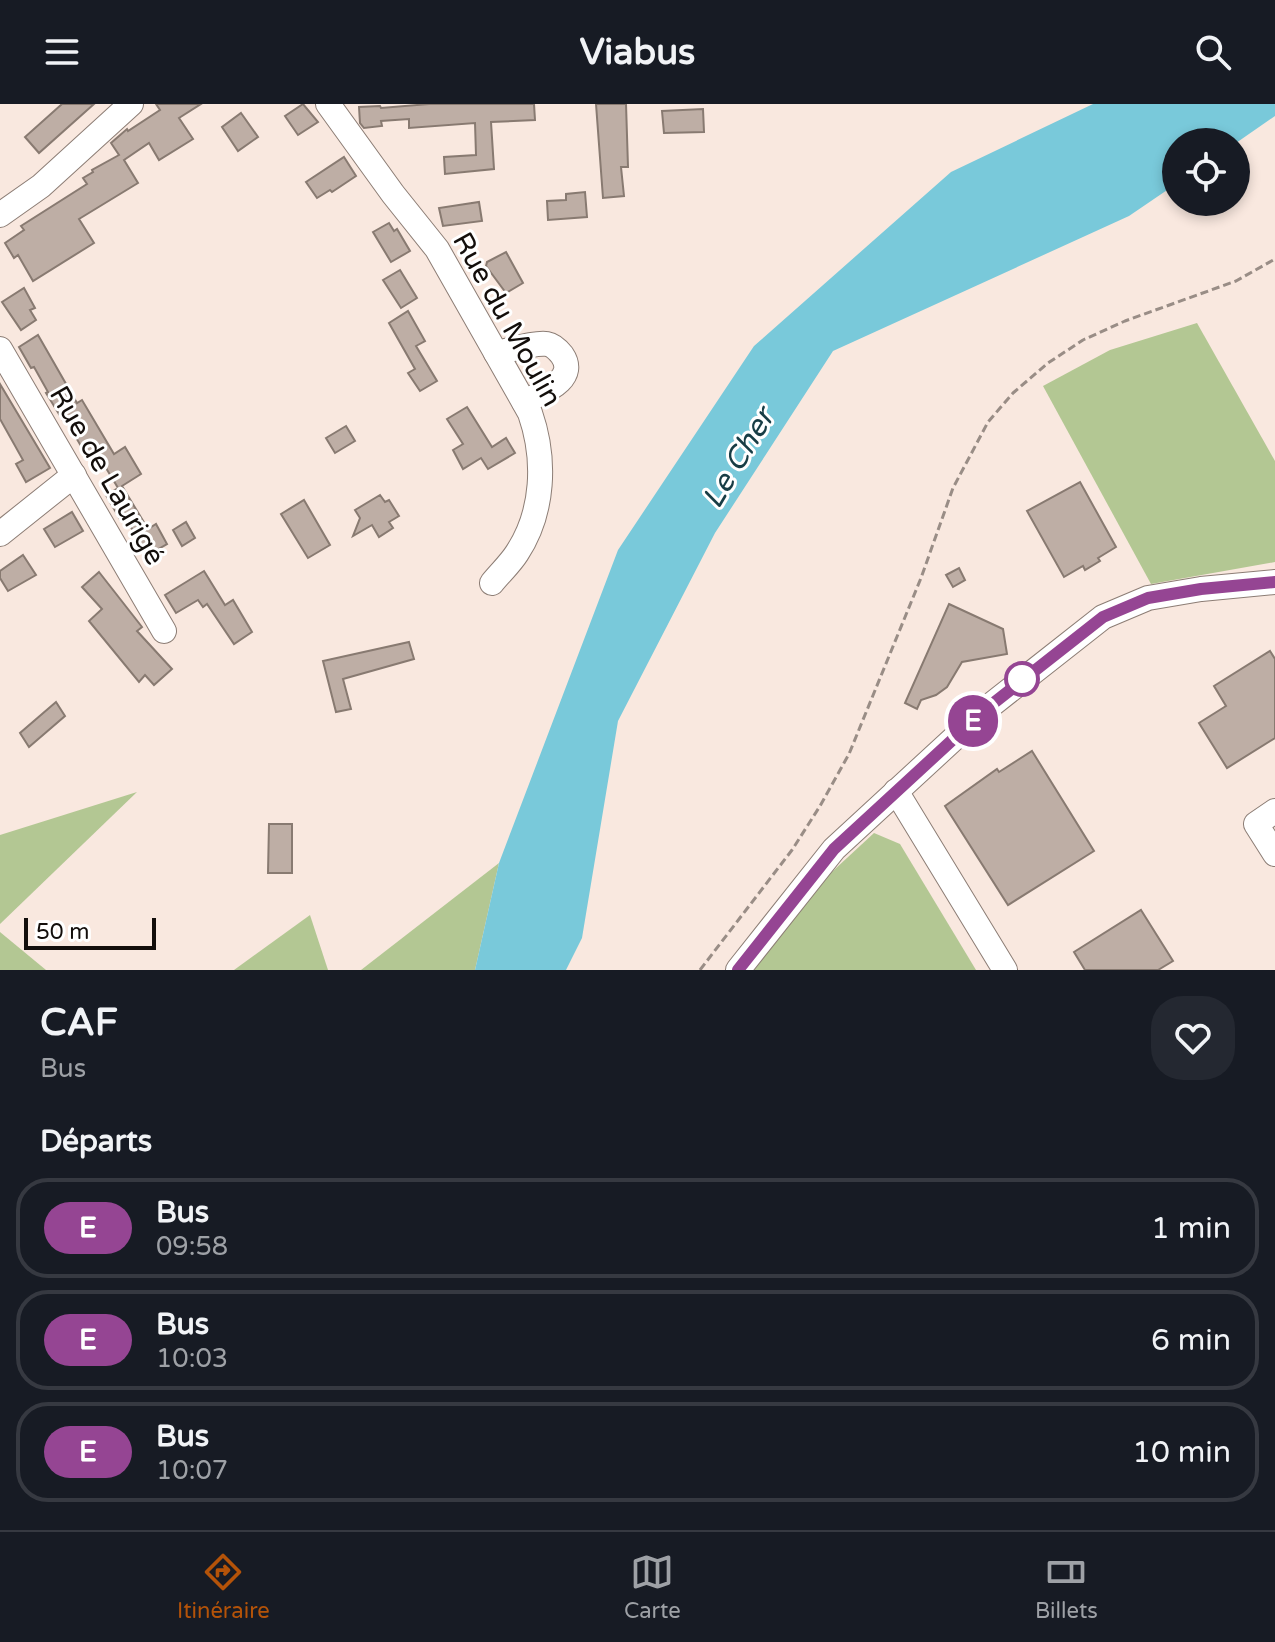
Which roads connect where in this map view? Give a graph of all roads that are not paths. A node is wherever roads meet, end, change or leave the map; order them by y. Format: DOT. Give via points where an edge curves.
graph roads {
  1 [pos="131,104"];
  2 [pos="328,104"];
  3 [pos="0,215"];
  4 [pos="0,349"];
  5 [pos="496,353"];
  6 [pos="524,402"];
  7 [pos="74,475"];
  8 [pos="0,534"];
  9 [pos="1275,582"];
  10 [pos="492,583"];
  11 [pos="164,631"];
  12 [pos="896,791"];
  13 [pos="1275,811"];
  14 [pos="1275,854"];
  15 [pos="738,970"];
  16 [pos="1005,970"];
  1 -- 3 [label="street" via="41,186"];
  2 -- 5 [label="street, Rue du Moulin" via="437,249"];
  4 -- 7 [label="street, Rue de Laurigé"];
  5 -- 6 [label="street, Rue du Moulin"];
  5 -- 6 [label="street" via="546,344 566,361 556,386"];
  6 -- 10 [label="street, Rue du Moulin" via="539,437 539,496 516,554"];
  7 -- 8 [label="street"];
  7 -- 11 [label="street, Rue de Laurigé"];
  9 -- 12 [label="street" via="1148,598 1103,617 986,709"];
  12 -- 15 [label="street" via="834,849"];
  12 -- 16 [label="street"];
  13 -- 14 [label="street" via="1256,824"];
}
